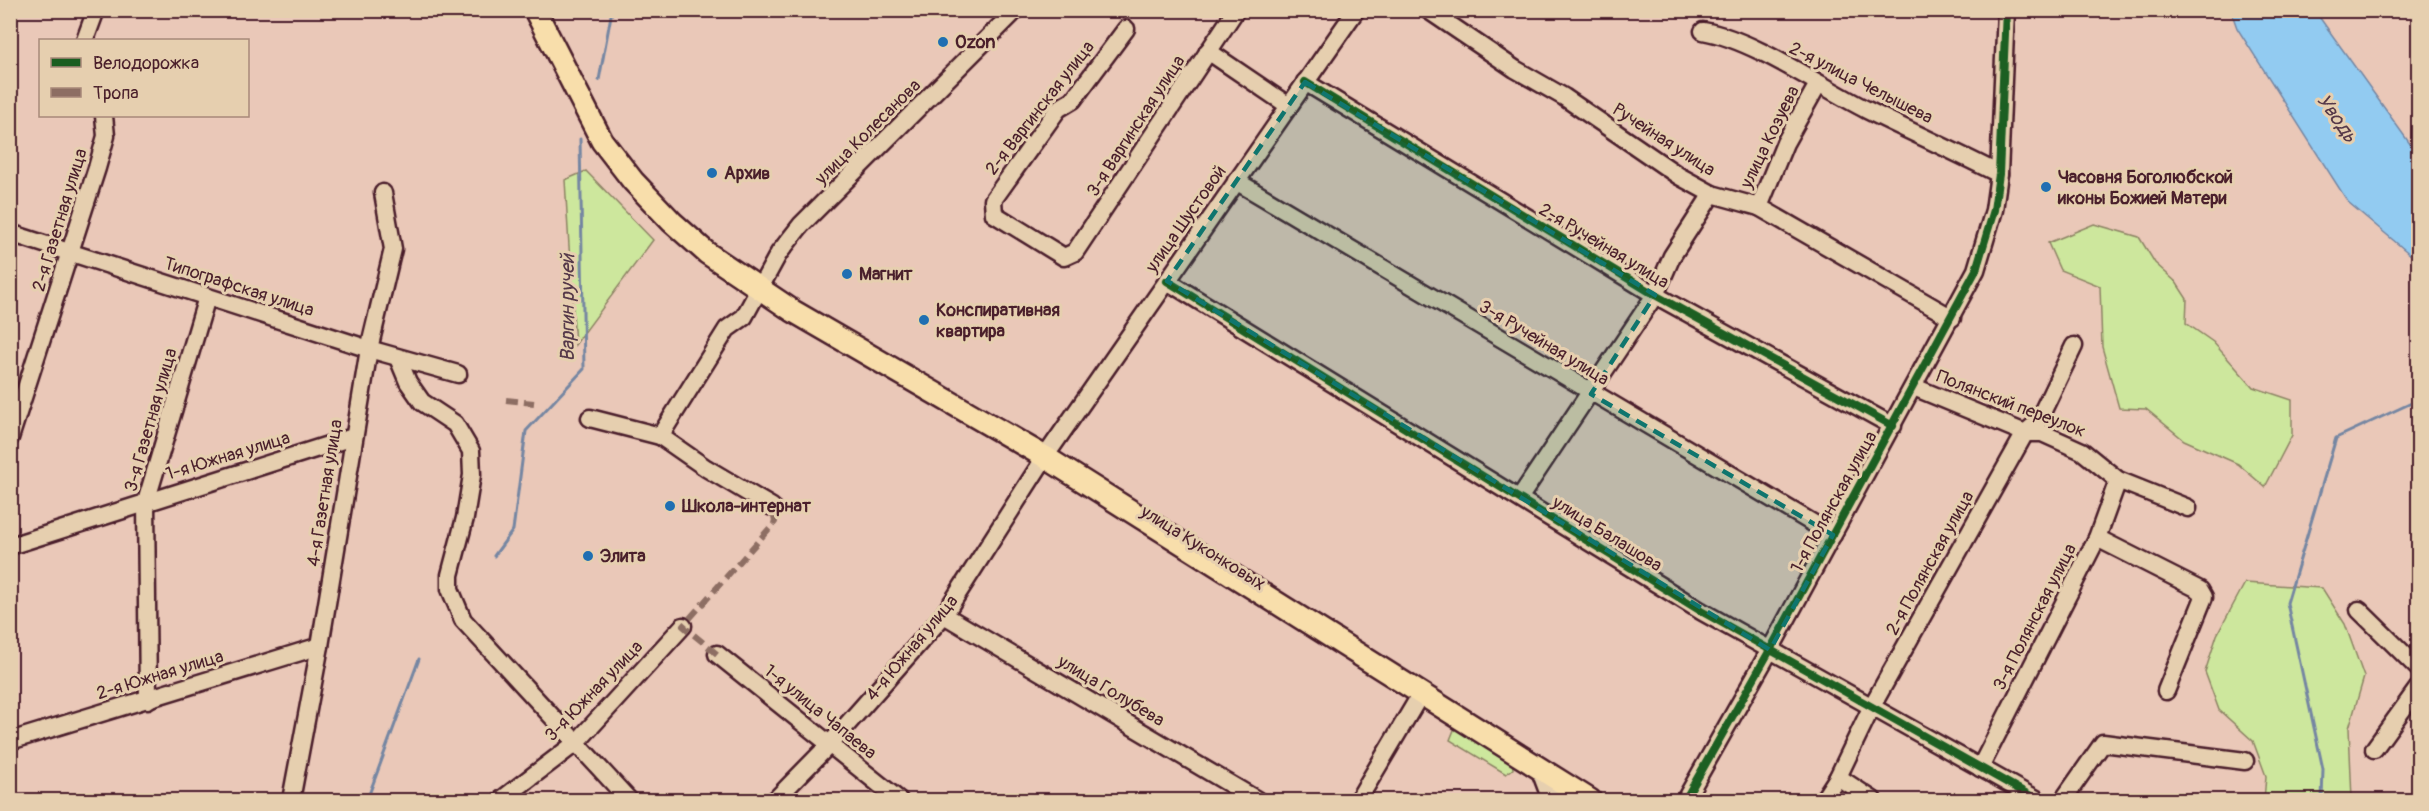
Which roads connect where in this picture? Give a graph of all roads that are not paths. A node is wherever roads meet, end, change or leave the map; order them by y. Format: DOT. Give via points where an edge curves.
graph roads {
  1 [pos="96,10"];
  2 [pos="536,10"];
  3 [pos="1016,10"];
  4 [pos="1236,10"];
  5 [pos="1356,10"];
  6 [pos="1428,10"];
  7 [pos="2006,10"];
  8 [pos="1126,29"];
  9 [pos="1703,31"];
  10 [pos="85,39"];
  11 [pos="1208,51"];
  12 [pos="1305,82"];
  13 [pos="1818,84"];
  14 [pos="1289,106"];
  15 [pos="104,117"];
  16 [pos="1999,174"];
  17 [pos="1236,181"];
  18 [pos="383,193"];
  19 [pos="1712,194"];
  20 [pos="1759,207"];
  21 [pos="10,233"];
  22 [pos="70,252"];
  23 [pos="1064,257"];
  24 [pos="1167,281"];
  25 [pos="759,291"];
  26 [pos="1655,295"];
  27 [pos="207,297"];
  28 [pos="1952,318"];
  29 [pos="2074,346"];
  30 [pos="369,349"];
  31 [pos="398,358"];
  32 [pos="458,374"];
  33 [pos="1914,387"];
  34 [pos="1591,394"];
  35 [pos="590,418"];
  36 [pos="1893,426"];
  37 [pos="2025,433"];
  38 [pos="660,436"];
  39 [pos="353,437"];
  40 [pos="10,438"];
  41 [pos="1047,454"];
  42 [pos="2118,480"];
  43 [pos="1520,497"];
  44 [pos="146,502"];
  45 [pos="772,507"];
  46 [pos="2188,508"];
  47 [pos="1833,535"];
  48 [pos="2097,538"];
  49 [pos="10,546"];
  50 [pos="2359,610"];
  51 [pos="944,615"];
  52 [pos="683,626"];
  53 [pos="320,646"];
  54 [pos="1770,650"];
  55 [pos="717,654"];
  56 [pos="2418,668"];
  57 [pos="2418,688"];
  58 [pos="1424,690"];
  59 [pos="2166,691"];
  60 [pos="148,700"];
  61 [pos="1872,706"];
  62 [pos="10,741"];
  63 [pos="577,742"];
  64 [pos="828,746"];
  65 [pos="2374,749"];
  66 [pos="2245,761"];
  67 [pos="1539,768"];
  68 [pos="1980,768"];
  69 [pos="1838,777"];
  70 [pos="291,801"];
  71 [pos="501,801"];
  72 [pos="629,801"];
  73 [pos="775,801"];
  74 [pos="898,801"];
  75 [pos="1257,801"];
  76 [pos="1358,801"];
  77 [pos="1562,801"];
  78 [pos="1590,801"];
  79 [pos="1604,801"];
  80 [pos="1685,801"];
  81 [pos="1823,801"];
  82 [pos="1874,801"];
  83 [pos="2038,801"];
  84 [pos="2063,801"];
  1 -- 10 [label="street"];
  2 -- 25 [label="main road, улица Куконковых" via="602,141 633,181 707,253"];
  3 -- 25 [label="street, улица Колесанова" via="801,225 779,253"];
  4 -- 11 [label="street, 3-я Варгинская улица"];
  5 -- 12 [label="street, улица Шустовой"];
  6 -- 19 [label="street, Ручейная улица"];
  7 -- 16 [label="street, 1-я Полянская улица"];
  8 -- 23 [label="street, 2-я Варгинская улица" via="1073,100 1058,109 993,200 994,214"];
  9 -- 13 [label="street, 2-я улица Челышева" via="1720,34"];
  11 -- 14 [label="street"];
  11 -- 23 [label="street, 3-я Варгинская улица" via="1075,252"];
  12 -- 14 [label="street, улица Шустовой"];
  12 -- 26 [label="street, 2-я Ручейная улица"];
  13 -- 16 [label="street, 2-я улица Челышева"];
  13 -- 20 [label="street, улица Козуева" via="1785,143"];
  14 -- 17 [label="street, улица Шустовой"];
  15 -- 22 [label="street, 2-я Газетная улица" via="106,136"];
  16 -- 28 [label="street, 1-я Полянская улица" via="1994,210 1976,270"];
  17 -- 24 [label="street, улица Шустовой"];
  17 -- 34 [label="street, 3-я Ручейная улица"];
  18 -- 30 [label="street, 4-я Газетная улица" via="393,249"];
  19 -- 20 [label="street, Ручейная улица"];
  19 -- 26 [label="street, улица Козуева" via="1672,256"];
  20 -- 28 [label="street, Ручейная улица"];
  21 -- 22 [label="street, Типографская улица"];
  22 -- 27 [label="street, Типографская улица"];
  22 -- 40 [label="street, 2-я Газетная улица"];
  24 -- 41 [label="street, улица Шустовой"];
  24 -- 43 [label="street, улица Балашова"];
  25 -- 38 [label="street" via="744,317 727,329"];
  25 -- 41 [label="main road, улица Куконковых" via="869,348"];
  26 -- 34 [label="street, улица Козуева"];
  26 -- 36 [label="street, 2-я Ручейная улица"];
  27 -- 30 [label="street, Типографская улица"];
  27 -- 44 [label="street, 3-я Газетная улица"];
  28 -- 33 [label="street, 1-я Полянская улица"];
  29 -- 37 [label="street, 2-я Полянская улица" via="2037,423"];
  30 -- 31 [label="street, Типографская улица"];
  30 -- 39 [label="street, 4-я Газетная улица"];
  31 -- 32 [label="street, Типографская улица"];
  31 -- 63 [label="street" via="422,402 455,424 471,451 467,507 450,575 450,589 463,620"];
  33 -- 36 [label="street, 1-я Полянская улица"];
  33 -- 37 [label="street, Полянский переулок"];
  34 -- 43 [label="street, улица Козуева"];
  34 -- 47 [label="street, 3-я Ручейная улица"];
  35 -- 38 [label="street"];
  36 -- 47 [label="street, 1-я Полянская улица"];
  37 -- 42 [label="street, Полянский переулок" via="2043,433 2082,451"];
  37 -- 61 [label="street, 2-я Полянская улица"];
  38 -- 45 [label="street"];
  39 -- 44 [label="street, 1-я Южная улица"];
  39 -- 53 [label="street, 4-я Газетная улица"];
  41 -- 51 [label="street, 4-я Южная улица"];
  41 -- 58 [label="main road, улица Куконковых"];
  42 -- 46 [label="street, Полянский переулок"];
  42 -- 48 [label="street, 3-я Полянская улица"];
  43 -- 54 [label="street, улица Балашова"];
  44 -- 49 [label="street, 1-я Южная улица"];
  44 -- 60 [label="street, 3-я Газетная улица"];
  47 -- 54 [label="street, 1-я Полянская улица"];
  48 -- 59 [label="street" via="2200,590 2204,597"];
  48 -- 68 [label="street, 3-я Полянская улица"];
  50 -- 56 [label="street"];
  51 -- 64 [label="street, 4-я Южная улица"];
  51 -- 75 [label="street, улица Голубева"];
  52 -- 63 [label="street, 3-я Южная улица"];
  53 -- 60 [label="street, 2-я Южная улица"];
  53 -- 70 [label="street, 4-я Газетная улица"];
  54 -- 61 [label="street, улица Балашова"];
  54 -- 80 [label="street, 1-я Полянская улица"];
  55 -- 64 [label="street, 1-я улица Чапаева"];
  57 -- 65 [label="street"];
  58 -- 67 [label="main road, улица Куконковых"];
  58 -- 76 [label="street"];
  58 -- 79 [label="main road, улица Куконковых"];
  60 -- 62 [label="street, 2-я Южная улица"];
  61 -- 68 [label="street, улица Балашова"];
  61 -- 69 [label="street, 2-я Полянская улица"];
  63 -- 71 [label="street, 3-я Южная улица"];
  63 -- 72 [label="street"];
  64 -- 73 [label="street, 4-я Южная улица"];
  64 -- 74 [label="street, 1-я улица Чапаева"];
  66 -- 84 [label="street" via="2103,743"];
  67 -- 77 [label="street" via="1548,792"];
  67 -- 78 [label="main road, улица Куконковых"];
  68 -- 83 [label="street, улица Балашова"];
  69 -- 81 [label="street, 2-я Полянская улица"];
  69 -- 82 [label="street"];
}
